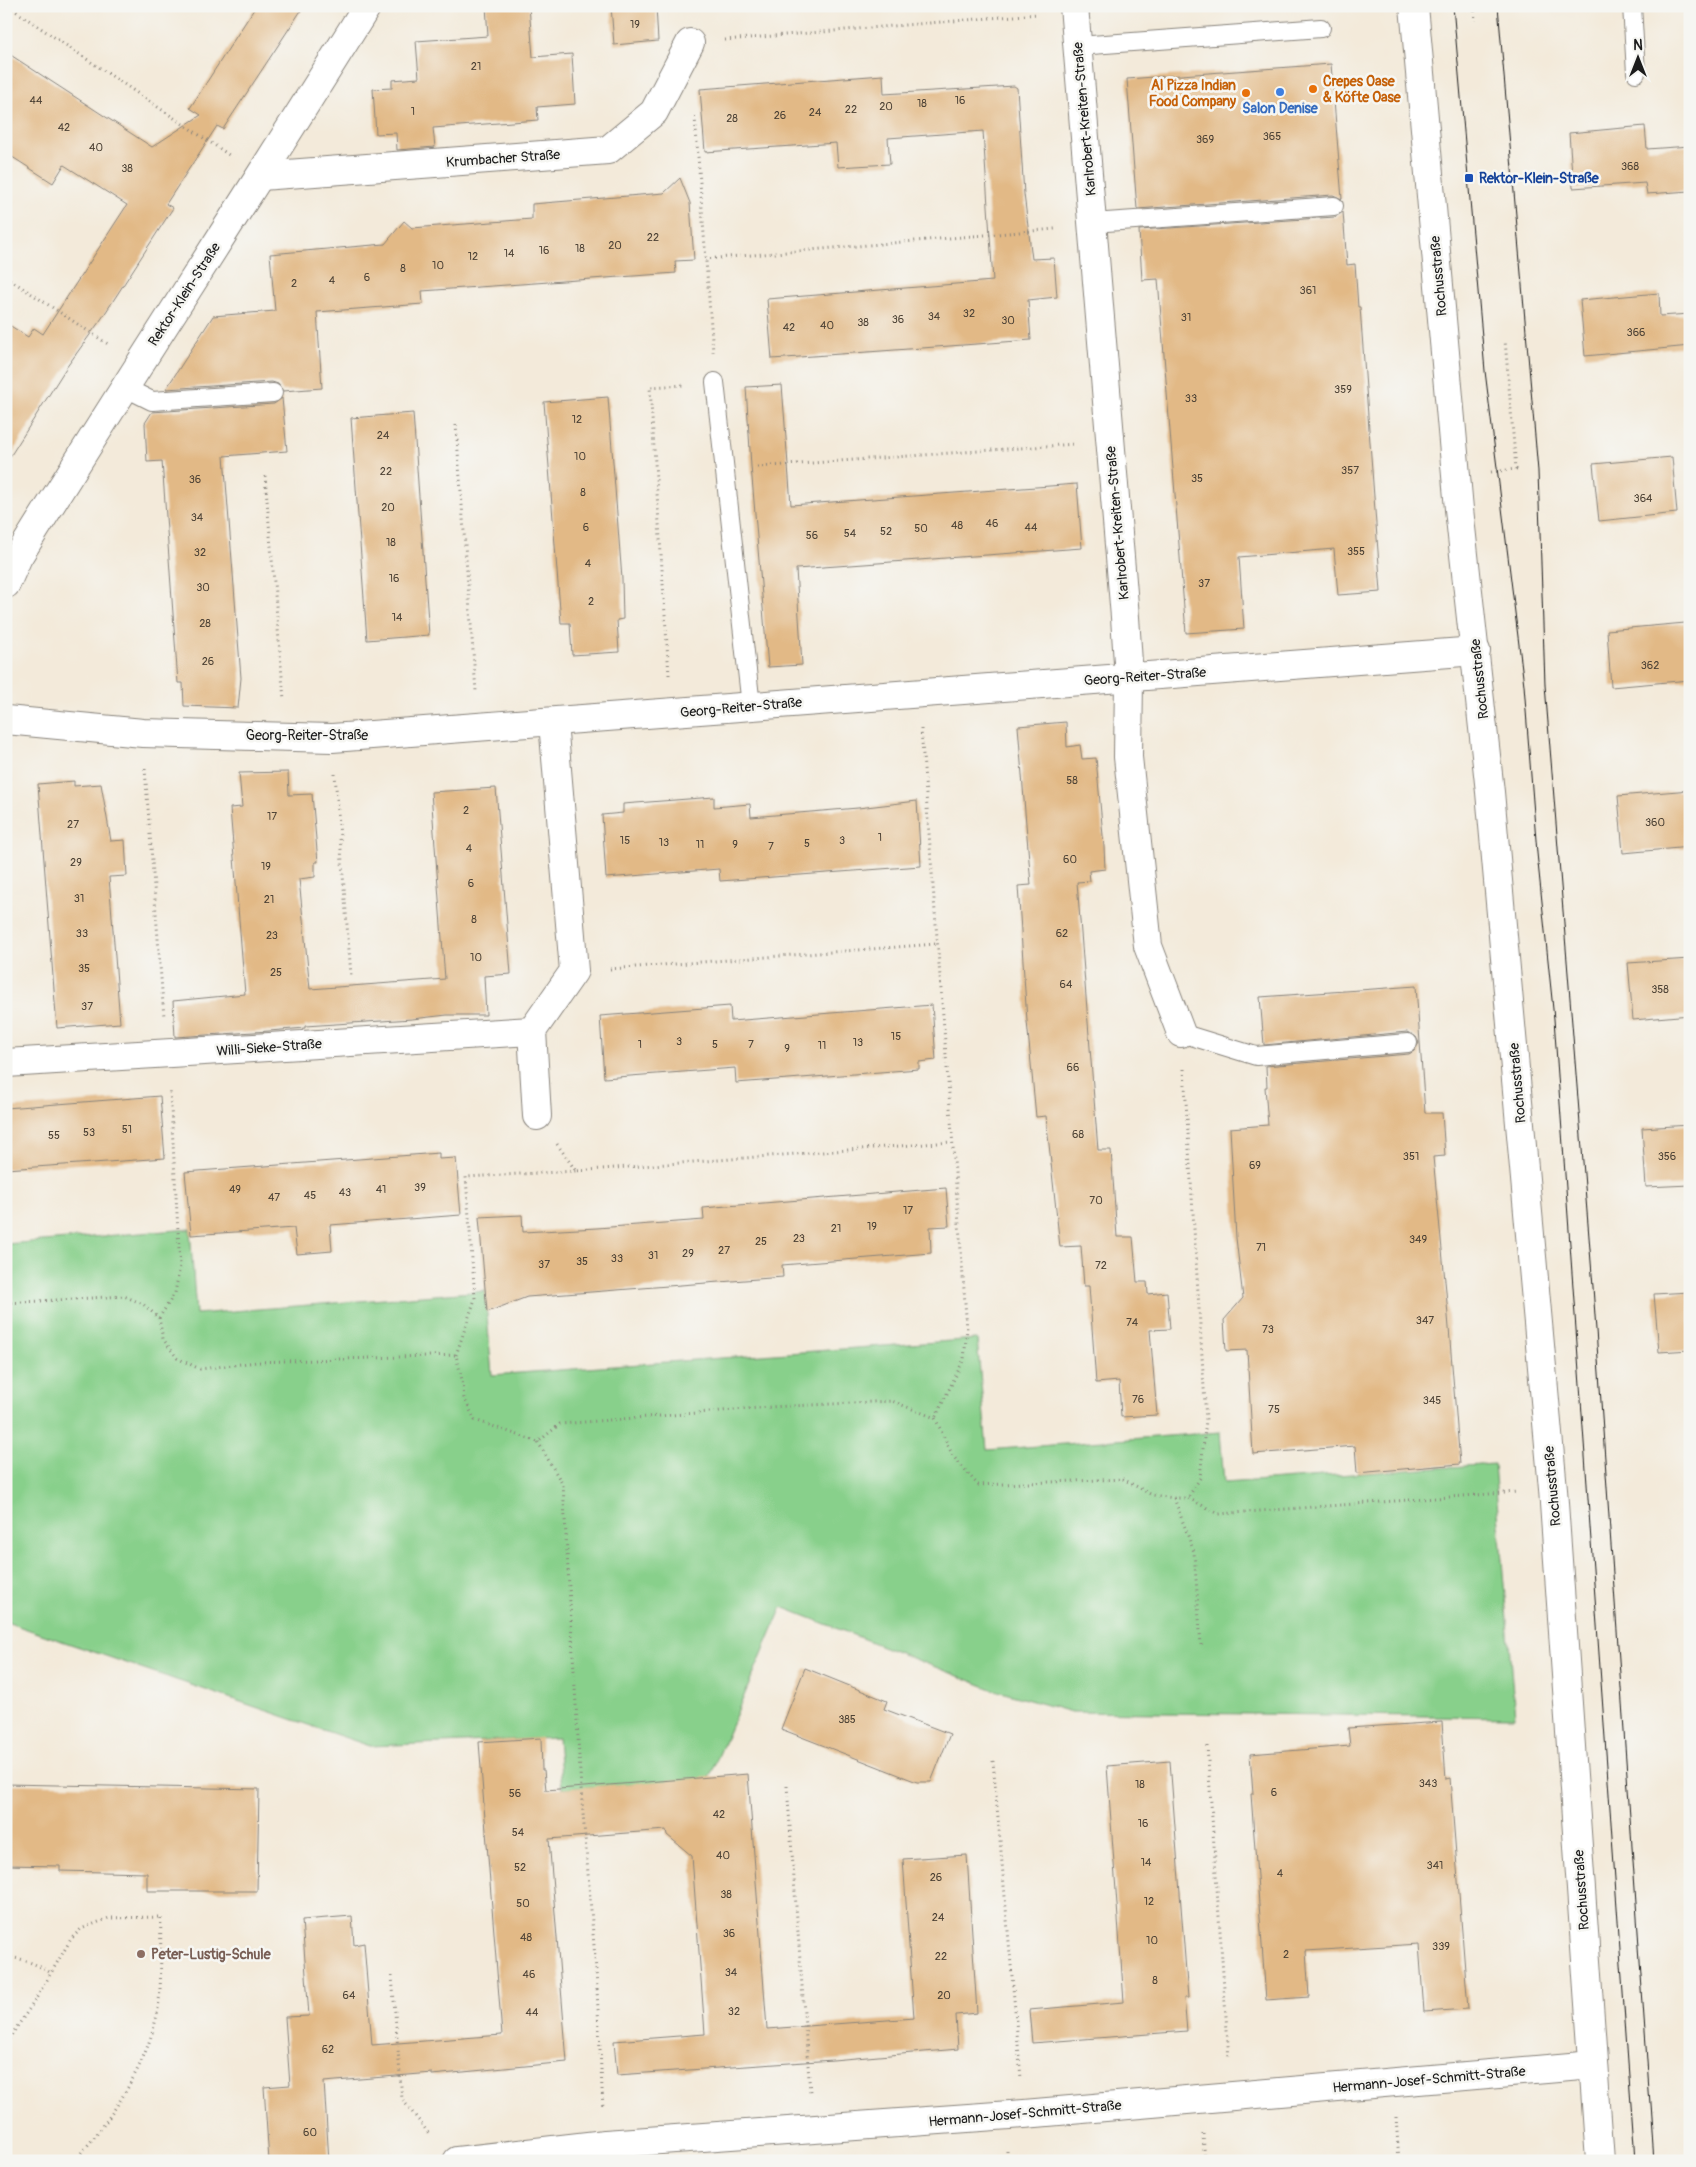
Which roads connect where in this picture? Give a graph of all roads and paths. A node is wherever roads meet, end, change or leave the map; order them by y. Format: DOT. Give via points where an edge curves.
graph roads {
  1 [pos="8,6"];
  2 [pos="367,6"];
  3 [pos="1414,6"];
  4 [pos="1474,6"];
  5 [pos="1632,6"];
  6 [pos="1074,8"];
  7 [pos="1475,22"];
  8 [pos="1321,28"];
  9 [pos="690,43"];
  10 [pos="1078,46"];
  11 [pos="1636,73"];
  12 [pos="694,112"];
  13 [pos="261,176"];
  14 [pos="1334,206"];
  15 [pos="1092,224"];
  16 [pos="705,259"];
  17 [pos="6,277"];
  18 [pos="1506,340"];
  19 [pos="138,363"];
  20 [pos="715,382"];
  21 [pos="124,387"];
  22 [pos="273,393"];
  23 [pos="456,425"];
  24 [pos="1109,442"];
  25 [pos="1514,442"];
  26 [pos="726,469"];
  27 [pos="266,476"];
  28 [pos="6,584"];
  29 [pos="1476,651"];
  30 [pos="1129,678"];
  31 [pos="919,693"];
  32 [pos="751,706"];
  33 [pos="671,713"];
  34 [pos="6,720"];
  35 [pos="553,722"];
  36 [pos="479,728"];
  37 [pos="287,737"];
  38 [pos="332,738"];
  39 [pos="936,944"];
  40 [pos="574,971"];
  41 [pos="351,975"];
  42 [pos="532,1030"];
  43 [pos="1181,1033"];
  44 [pos="1408,1043"];
  45 [pos="6,1063"];
  46 [pos="537,1116"];
  47 [pos="951,1142"];
  48 [pos="576,1171"];
  49 [pos="6,1303"];
  50 [pos="456,1355"];
  51 [pos="934,1418"];
  52 [pos="538,1442"];
  53 [pos="1553,1489"];
  54 [pos="1174,1498"];
  55 [pos="1188,1498"];
  56 [pos="1201,1644"];
  57 [pos="1207,1746"];
  58 [pos="993,1761"];
  59 [pos="787,1786"];
  60 [pos="6,1957"];
  61 [pos="51,1972"];
  62 [pos="392,1976"];
  63 [pos="6,2043"];
  64 [pos="1593,2064"];
  65 [pos="1231,2096"];
  66 [pos="1024,2114"];
  67 [pos="812,2129"];
  68 [pos="432,2138"];
  69 [pos="605,2144"];
  70 [pos="74,2161"];
  71 [pos="458,2161"];
  72 [pos="1600,2161"];
  1 -- 13 [label="path"];
  2 -- 13 [label="street, Rektor-Klein-Straße"];
  3 -- 29 [label="street, Rochusstraße" via="1459,509"];
  4 -- 7 [label="path"];
  5 -- 11 [label="lane"];
  6 -- 9 [label="path"];
  6 -- 10 [label="street, Karlrobert-Kreiten-Straße"];
  8 -- 10 [label="lane"];
  9 -- 13 [label="street, Krumbacher Straße" via="654,112 608,150"];
  10 -- 15 [label="street, Karlrobert-Kreiten-Straße"];
  12 -- 16 [label="path"];
  13 -- 19 [label="street, Rektor-Klein-Straße"];
  14 -- 15 [label="lane"];
  15 -- 16 [label="path"];
  15 -- 24 [label="street, Karlrobert-Kreiten-Straße"];
  16 -- 20 [label="path"];
  17 -- 19 [label="path"];
  18 -- 25 [label="path"];
  19 -- 21 [label="street, Rektor-Klein-Straße"];
  20 -- 26 [label="lane"];
  20 -- 33 [label="path" via="650,387"];
  21 -- 22 [label="lane" via="152,401"];
  21 -- 28 [label="street, Rektor-Klein-Straße" via="18,557"];
  23 -- 36 [label="path"];
  24 -- 26 [label="path"];
  24 -- 30 [label="street, Karlrobert-Kreiten-Straße"];
  26 -- 32 [label="lane"];
  27 -- 37 [label="path"];
  29 -- 30 [label="street, Georg-Reiter-Straße"];
  29 -- 53 [label="street, Rochusstraße"];
  30 -- 31 [label="street, Georg-Reiter-Straße"];
  30 -- 43 [label="street, Karlrobert-Kreiten-Straße" via="1128,757 1148,946"];
  31 -- 32 [label="street, Georg-Reiter-Straße"];
  31 -- 39 [label="path"];
  32 -- 33 [label="street, Georg-Reiter-Straße"];
  33 -- 35 [label="street, Georg-Reiter-Straße"];
  34 -- 37 [label="street, Georg-Reiter-Straße" via="143,733"];
  35 -- 36 [label="street, Georg-Reiter-Straße"];
  35 -- 40 [label="street"];
  36 -- 38 [label="street, Georg-Reiter-Straße"];
  37 -- 38 [label="street, Georg-Reiter-Straße"];
  38 -- 41 [label="path"];
  39 -- 40 [label="path"];
  39 -- 47 [label="path"];
  40 -- 42 [label="street"];
  42 -- 45 [label="street, Willi-Sieke-Straße"];
  42 -- 46 [label="street"];
  43 -- 44 [label="lane" via="1256,1056"];
  43 -- 55 [label="path" via="1206,1420 1200,1478"];
  46 -- 48 [label="path"];
  47 -- 48 [label="path"];
  47 -- 51 [label="path" via="966,1329 964,1359"];
  48 -- 50 [label="path" via="466,1177 475,1299"];
  49 -- 50 [label="path" via="124,1296 144,1304 159,1318 163,1339 177,1358 200,1368 257,1362"];
  50 -- 52 [label="path" via="464,1398 475,1420"];
  51 -- 52 [label="path" via="892,1401 771,1407 560,1424"];
  51 -- 54 [label="path" via="953,1456 978,1486 1123,1479 1152,1496"];
  52 -- 69 [label="path" via="563,1485"];
  53 -- 55 [label="path" via="1219,1514"];
  53 -- 64 [label="street, Rochusstraße"];
  54 -- 55 [label="path"];
  54 -- 56 [label="path" via="1194,1552"];
  57 -- 65 [label="path"];
  58 -- 66 [label="path"];
  59 -- 67 [label="path"];
  60 -- 61 [label="path" via="26,1960"];
  61 -- 63 [label="path"];
  61 -- 70 [label="path" via="70,1939 81,1929 109,1918 161,1917 159,2002 150,2037 120,2103"];
  62 -- 68 [label="path" via="402,2100"];
  64 -- 65 [label="street, Hermann-Josef-Schmitt-Straße"];
  64 -- 72 [label="street, Rochusstraße"];
  65 -- 66 [label="street, Hermann-Josef-Schmitt-Straße"];
  66 -- 67 [label="street, Hermann-Josef-Schmitt-Straße"];
  67 -- 69 [label="street, Hermann-Josef-Schmitt-Straße"];
  69 -- 71 [label="street, Hermann-Josef-Schmitt-Straße"];
}
